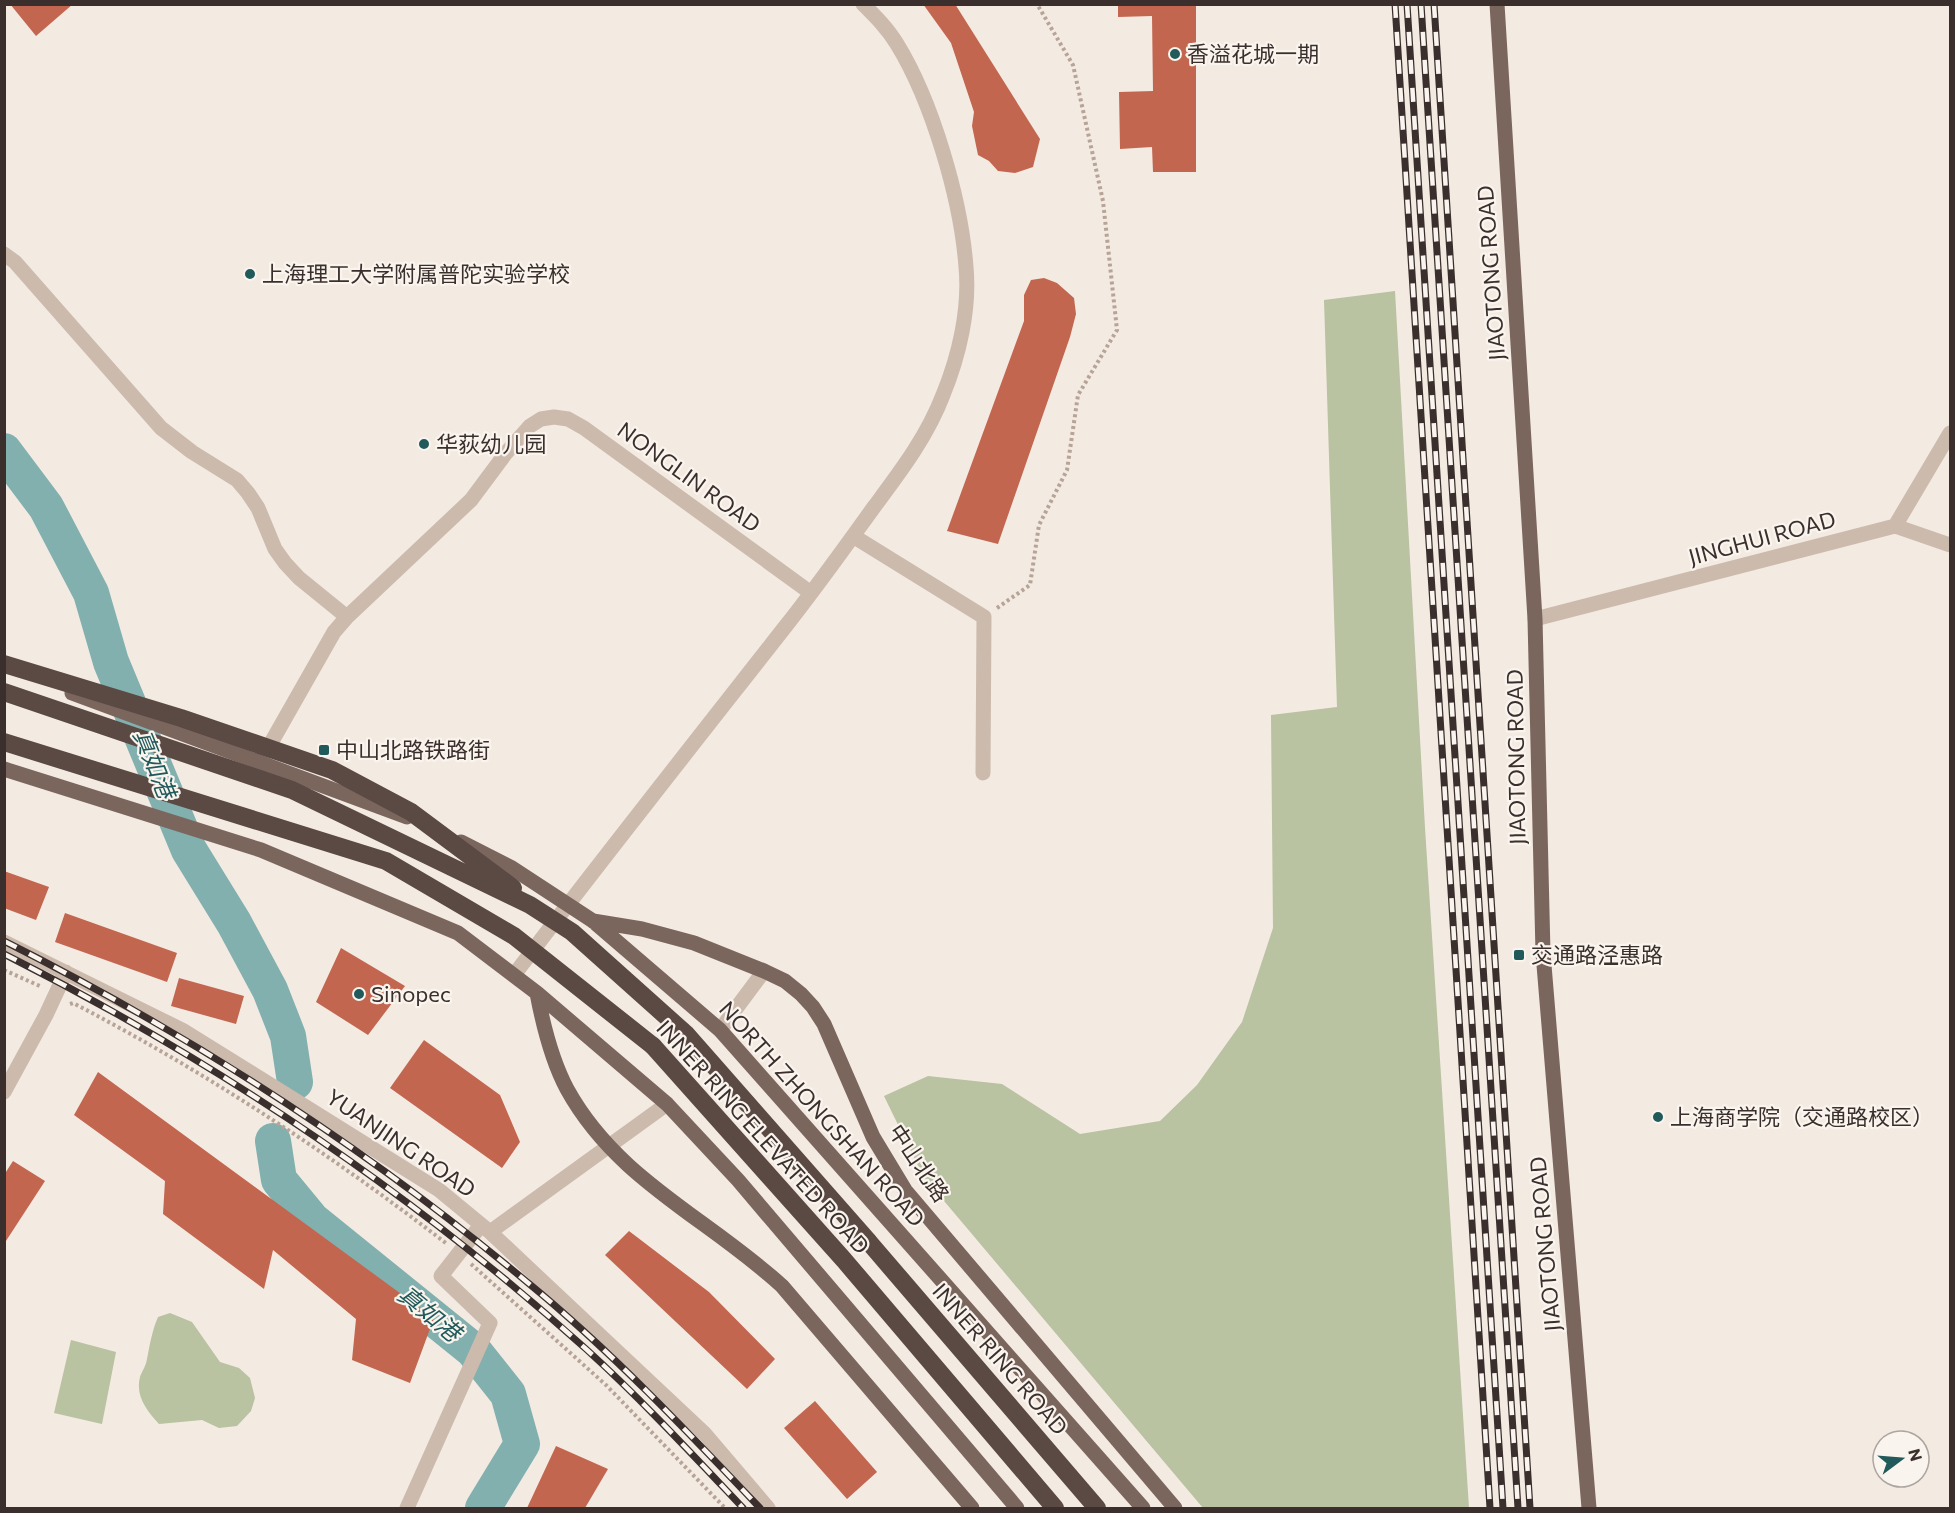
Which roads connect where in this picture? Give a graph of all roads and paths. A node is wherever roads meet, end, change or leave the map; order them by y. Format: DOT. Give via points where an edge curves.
graph roads {
  1 [pos="863,4"];
  2 [pos="1037,4"];
  3 [pos="1497,4"];
  4 [pos="4,254"];
  5 [pos="1950,433"];
  6 [pos="1895,526"];
  7 [pos="853,536"];
  8 [pos="1950,545"];
  9 [pos="811,593"];
  10 [pos="347,617"];
  11 [pos="984,617"];
  12 [pos="1535,619"];
  13 [pos="4,666"];
  14 [pos="4,692"];
  15 [pos="4,742"];
  16 [pos="260,762"];
  17 [pos="4,769"];
  18 [pos="983,773"];
  19 [pos="568,904"];
  20 [pos="593,921"];
  21 [pos="572,932"];
  22 [pos="4,942"];
  23 [pos="4,970"];
  24 [pos="764,971"];
  25 [pos="66,972"];
  26 [pos="514,975"];
  27 [pos="537,993"];
  28 [pos="56,994"];
  29 [pos="46,1015"];
  30 [pos="720,1030"];
  31 [pos="4,1092"];
  32 [pos="667,1104"];
  33 [pos="608,1147"];
  34 [pos="485,1229"];
  35 [pos="459,1253"];
  36 [pos="407,1509"];
  37 [pos="725,1509"];
  38 [pos="768,1509"];
  39 [pos="972,1509"];
  40 [pos="1017,1509"];
  41 [pos="1055,1509"];
  42 [pos="1097,1509"];
  43 [pos="1143,1509"];
  44 [pos="1175,1509"];
  45 [pos="1589,1509"];
  1 -- 7 [label="street" via="896,42 911,69 955,198 967,268 965,314 944,395 911,456"];
  2 -- 11 [label="path" via="1072,65 1103,201 1117,330 1078,395 1067,470 1039,525 1030,585"];
  3 -- 12 [label="main road, JIAOTONG ROAD"];
  4 -- 10 [label="street" via="161,428 237,480 258,508 285,563"];
  5 -- 6 [label="street"];
  6 -- 8 [label="street"];
  6 -- 12 [label="street, JINGHUI ROAD"];
  7 -- 9 [label="street"];
  7 -- 11 [label="street"];
  9 -- 10 [label="street, NONGLIN ROAD" via="584,428 554,417 530,426 471,500"];
  9 -- 19 [label="street"];
  10 -- 16 [label="street, NONGLIN ROAD" via="322,649"];
  11 -- 18 [label="street"];
  12 -- 45 [label="main road, JIAOTONG ROAD" via="1543,953"];
  13 -- 16 [label="main road, NORTH ZHONGSHAN ROAD"];
  13 -- 21 [label="highway, bridge" via="181,718 332,770 411,812"];
  14 -- 21 [label="highway, INNER RING ELEVATED ROAD, bridge" via="292,790 530,905"];
  15 -- 41 [label="highway, INNER RING ELEVATED ROAD, bridge" via="386,861 514,936 653,1046 844,1260"];
  16 -- 19 [label="main road, NORTH ZHONGSHAN ROAD" via="420,822 512,868"];
  17 -- 26 [label="main road" via="261,850 458,933"];
  19 -- 20 [label="main road, NORTH ZHONGSHAN ROAD"];
  19 -- 26 [label="street"];
  20 -- 24 [label="main road, 中山北路" via="694,943"];
  20 -- 30 [label="main road, NORTH ZHONGSHAN ROAD"];
  21 -- 42 [label="highway, INNER RING ELEVATED ROAD, bridge" via="686,1034"];
  22 -- 25 [label="street, YUANJING ROAD"];
  23 -- 28 [label="path"];
  24 -- 30 [label="street"];
  24 -- 44 [label="main road, 中山北路" via="801,994 824,1024 873,1137 905,1190"];
  25 -- 28 [label="street"];
  25 -- 34 [label="street, YUANJING ROAD" via="184,1031 439,1190"];
  26 -- 27 [label="main road"];
  27 -- 32 [label="main road"];
  27 -- 33 [label="main road" via="544,1031 566,1088"];
  28 -- 29 [label="street"];
  29 -- 31 [label="street"];
  29 -- 35 [label="path" via="73,1003 172,1057 319,1150"];
  30 -- 43 [label="main road, NORTH ZHONGSHAN ROAD"];
  32 -- 33 [label="street"];
  32 -- 40 [label="main road" via="738,1180"];
  33 -- 34 [label="street"];
  33 -- 39 [label="main road" via="634,1173 782,1286"];
  34 -- 35 [label="street"];
  34 -- 38 [label="street, YUANJING ROAD" via="705,1434"];
  35 -- 36 [label="street" via="441,1276 490,1323"];
  35 -- 37 [label="path" via="606,1385"];
}
